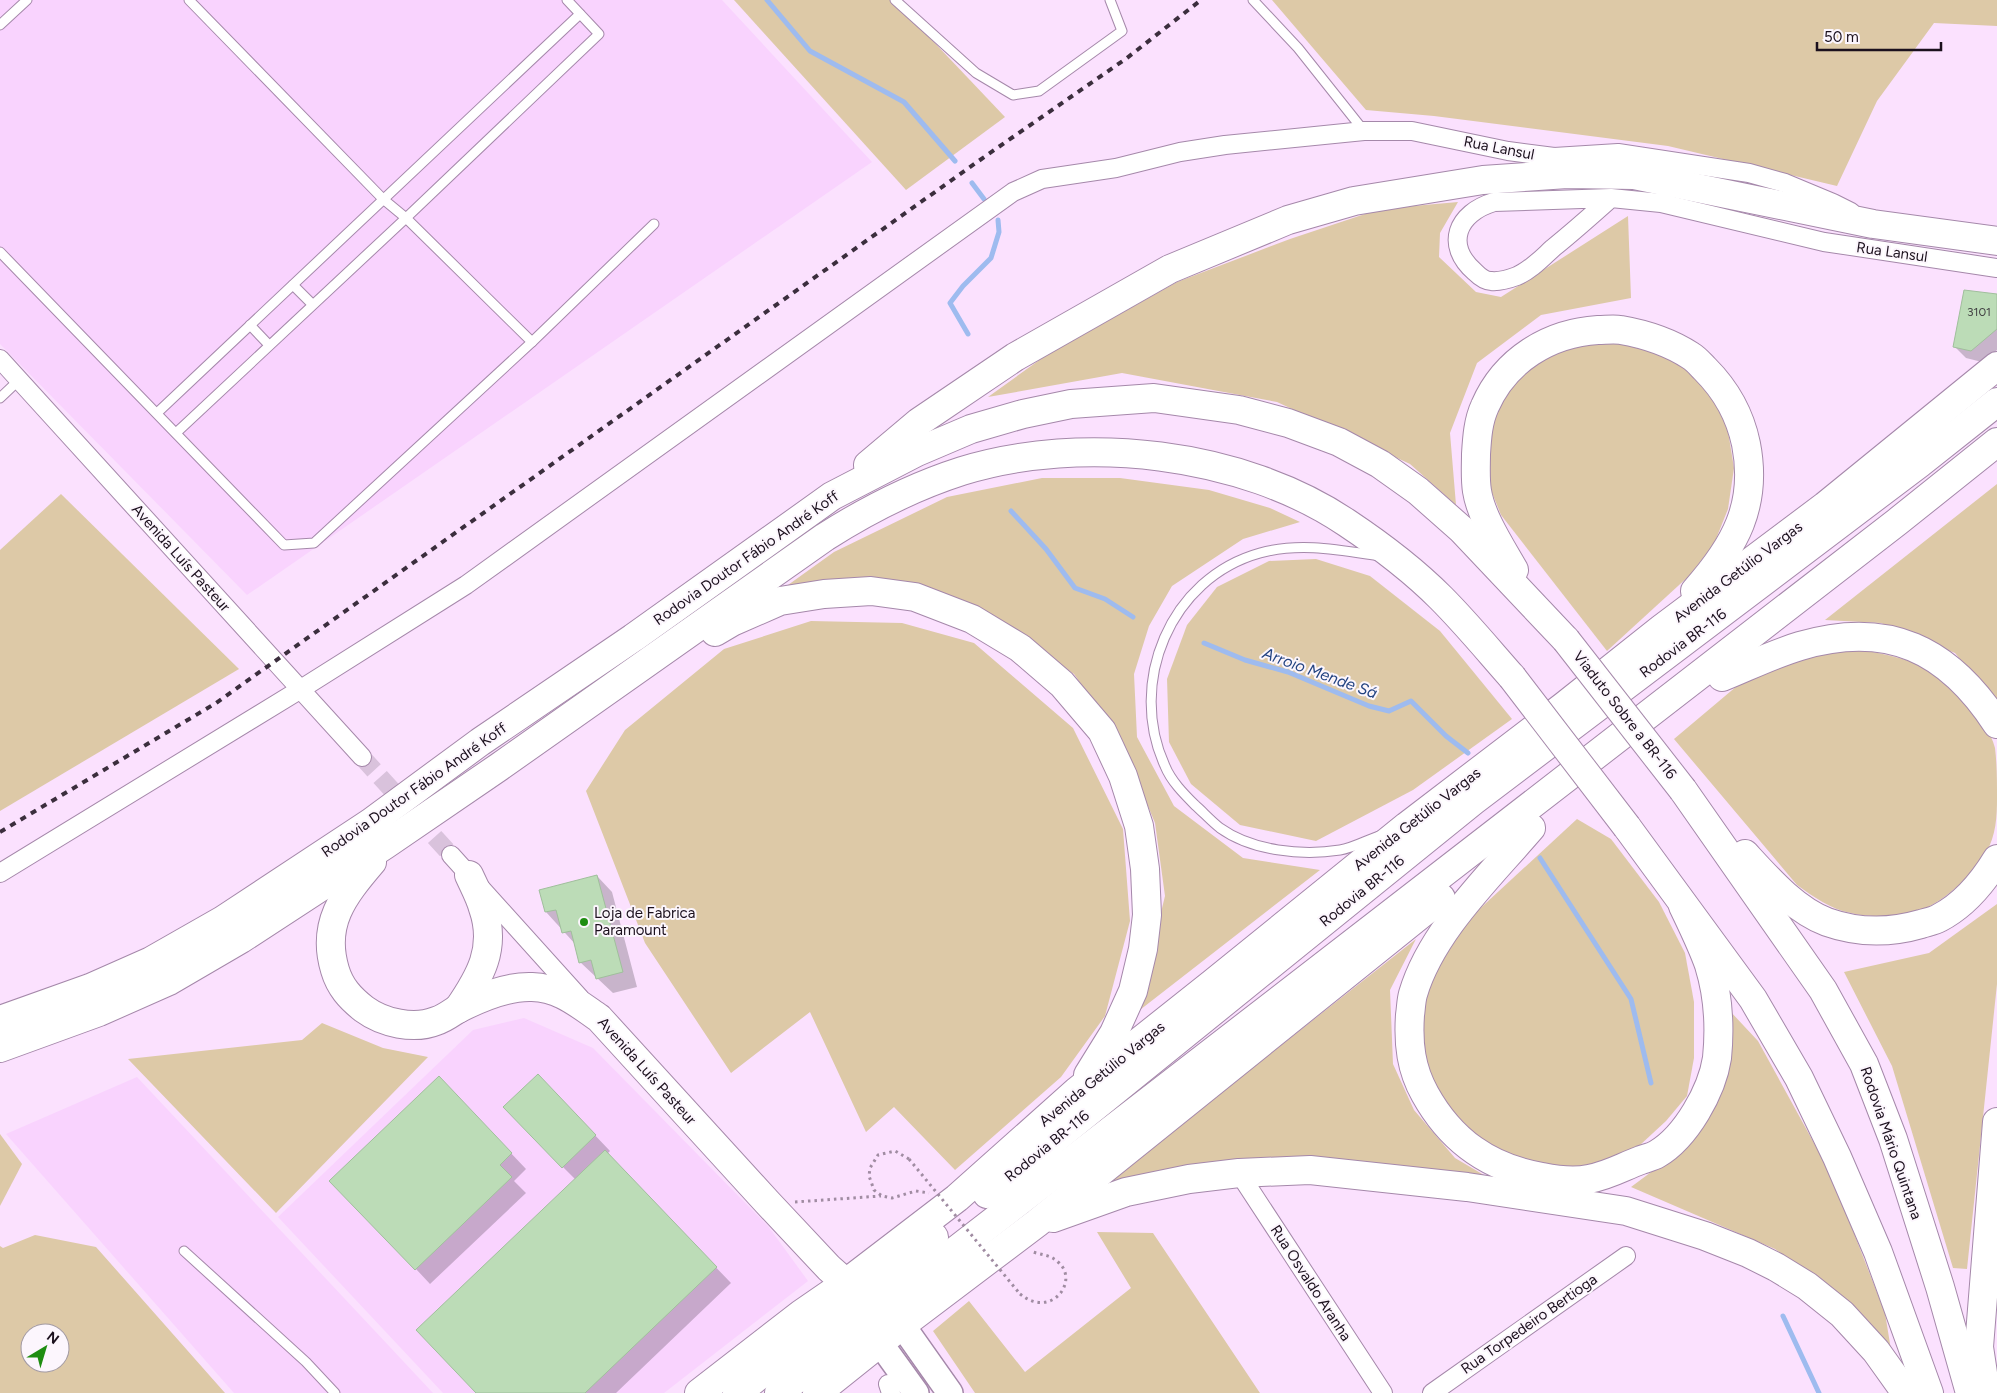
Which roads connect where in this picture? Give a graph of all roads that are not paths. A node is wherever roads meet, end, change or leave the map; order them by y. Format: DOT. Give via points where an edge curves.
graph roads {
  1 [pos="27,0"];
  2 [pos="189,0"];
  3 [pos="567,0"];
  4 [pos="895,0"];
  5 [pos="1110,0"];
  6 [pos="1253,0"];
  7 [pos="580,14"];
  8 [pos="0,25"];
  9 [pos="1364,131"];
  10 [pos="1611,198"];
  11 [pos="383,199"];
  12 [pos="406,218"];
  13 [pos="654,224"];
  14 [pos="1873,224"];
  15 [pos="1997,241"];
  16 [pos="0,252"];
  17 [pos="1997,268"];
  18 [pos="292,285"];
  19 [pos="312,304"];
  20 [pos="250,325"];
  21 [pos="532,342"];
  22 [pos="269,345"];
  23 [pos="0,359"];
  24 [pos="1997,366"];
  25 [pos="19,380"];
  26 [pos="0,398"];
  27 [pos="1997,402"];
  28 [pos="157,413"];
  29 [pos="176,433"];
  30 [pos="1997,442"];
  31 [pos="832,496"];
  32 [pos="1825,506"];
  33 [pos="1897,522"];
  34 [pos="1395,558"];
  35 [pos="1539,612"];
  36 [pos="1661,629"];
  37 [pos="1690,638"];
  38 [pos="1566,640"];
  39 [pos="651,660"];
  40 [pos="1722,677"];
  41 [pos="301,689"];
  42 [pos="1997,724"];
  43 [pos="362,758"];
  44 [pos="1683,790"];
  45 [pos="1407,826"];
  46 [pos="1531,828"];
  47 [pos="385,845"];
  48 [pos="451,856"];
  49 [pos="1997,858"];
  50 [pos="0,873"];
  51 [pos="469,875"];
  52 [pos="1683,906"];
  53 [pos="458,1009"];
  54 [pos="599,1018"];
  55 [pos="0,1020"];
  56 [pos="0,1048"];
  57 [pos="1077,1091"];
  58 [pos="1997,1122"];
  59 [pos="1239,1173"];
  60 [pos="1037,1223"];
  61 [pos="184,1251"];
  62 [pos="1626,1256"];
  63 [pos="846,1283"];
  64 [pos="902,1325"];
  65 [pos="880,1343"];
  66 [pos="335,1393"];
  67 [pos="699,1393"];
  68 [pos="738,1393"];
  69 [pos="779,1393"];
  70 [pos="816,1393"];
  71 [pos="916,1393"];
  72 [pos="950,1393"];
  73 [pos="1383,1393"];
  74 [pos="1432,1393"];
  75 [pos="1906,1393"];
  76 [pos="1929,1393"];
  77 [pos="1970,1393"];
  78 [pos="1986,1393"];
  1 -- 8 [label="lane"];
  2 -- 11 [label="lane"];
  3 -- 7 [label="lane"];
  4 -- 5 [label="lane" via="976,73 1014,95 1039,91 1122,31"];
  6 -- 9 [label="lane" via="1298,48"];
  7 -- 11 [label="lane"];
  7 -- 12 [label="lane" via="598,34"];
  9 -- 14 [label="street, Rua Lansul" via="1412,131 1508,152 1554,157 1618,153 1740,172 1786,183 1833,202"];
  9 -- 41 [label="street, Rua Lansul" via="1180,152 1116,168 1042,179 1012,192 466,585"];
  10 -- 10 [label="street, Rua Lansul" via="1494,202 1481,206 1461,224 1457,239 1460,254 1480,277 1490,281 1518,275"];
  10 -- 17 [label="street, Rua Lansul" via="1661,203 1824,242"];
  11 -- 12 [label="lane"];
  11 -- 18 [label="lane"];
  12 -- 19 [label="lane"];
  12 -- 21 [label="lane"];
  13 -- 21 [label="lane"];
  14 -- 15 [label="highway"];
  14 -- 31 [label="highway" via="1634,175 1567,174 1483,180 1354,201 1288,220 1227,244 1170,269 1107,304 1014,357 919,422"];
  16 -- 28 [label="lane"];
  18 -- 19 [label="lane"];
  18 -- 20 [label="lane"];
  19 -- 22 [label="lane"];
  20 -- 22 [label="lane"];
  20 -- 28 [label="lane"];
  21 -- 29 [label="lane" via="314,543 284,545"];
  22 -- 29 [label="lane"];
  23 -- 25 [label="street, Avenida Luís Pasteur"];
  24 -- 32 [label="highway, Avenida Getúlio Vargas"];
  25 -- 26 [label="lane"];
  25 -- 41 [label="street, Avenida Luís Pasteur"];
  27 -- 37 [label="highway, Rodovia BR-116"];
  28 -- 29 [label="lane"];
  30 -- 33 [label="highway, Rodovia BR-116"];
  31 -- 35 [label="highway, Rodovia Doutor Fábio André Koff" via="917,452 972,429 1062,406 1154,398 1239,410 1288,423 1339,442 1380,464 1418,491 1461,529"];
  31 -- 55 [label="highway, Rodovia Doutor Fábio André Koff" via="473,747 370,823 223,920 151,961 90,988"];
  32 -- 36 [label="highway, Avenida Getúlio Vargas"];
  32 -- 37 [label="highway" via="1722,602"];
  33 -- 40 [label="highway, Rodovia BR-116"];
  33 -- 69 [label="highway, Rodovia BR-116" via="950,1255"];
  34 -- 39 [label="highway, Rodovia Doutor Fábio André Koff" via="1346,522 1311,502 1268,483 1220,468 1172,458 1116,453 1060,454 1008,460 918,486 870,508"];
  34 -- 45 [label="lane" via="1313,547 1288,548 1260,554 1214,574 1199,587 1171,623 1152,680 1150,706 1155,738 1165,767 1182,792 1220,828 1243,840 1275,849 1306,852 1341,850"];
  34 -- 52 [label="highway, Rodovia Doutor Fábio André Koff, bridge" via="1441,598 1512,677"];
  35 -- 36 [label="highway" via="1490,528 1477,492 1477,432 1484,407 1509,370 1529,352 1553,338 1619,329 1666,344 1693,357 1728,396 1743,428 1749,462 1747,503 1736,537 1713,571"];
  35 -- 38 [label="highway, Rodovia Doutor Fábio André Koff"];
  36 -- 45 [label="highway, Avenida Getúlio Vargas"];
  37 -- 68 [label="highway, Rodovia BR-116" via="1473,801"];
  38 -- 44 [label="highway, Viaduto Sobre a BR-116, bridge"];
  39 -- 47 [label="highway, Rodovia Doutor Fábio André Koff"];
  39 -- 57 [label="highway" via="676,657 732,622 780,601 824,594 872,592 914,597 972,619 1020,648 1062,684 1102,730 1123,776 1139,826 1146,869 1147,915 1133,990 1114,1033"];
  40 -- 42 [label="highway" via="1799,646 1866,637 1895,640 1930,655 1959,676 1982,700"];
  40 -- 46 [label="highway, Rodovia BR-116"];
  41 -- 43 [label="street, Avenida Luís Pasteur"];
  41 -- 50 [label="street, Rua Lansul"];
  44 -- 49 [label="highway" via="1796,904 1826,922 1856,930 1882,931 1938,919 1964,901 1987,876"];
  44 -- 77 [label="highway, Rodovia Mário Quintana" via="1823,990 1864,1064 1893,1139"];
  45 -- 57 [label="highway, Avenida Getúlio Vargas"];
  46 -- 52 [label="highway" via="1449,924 1428,956 1412,996 1409,1028 1410,1055 1418,1082 1433,1108 1452,1134 1476,1153 1501,1166 1557,1180 1586,1180 1613,1174 1656,1155 1690,1121 1706,1093 1716,1060 1719,1027 1708,965"];
  46 -- 60 [label="highway, Rodovia BR-116"];
  47 -- 53 [label="highway" via="339,908 330,935 331,957 338,980 350,998 374,1016 396,1023 420,1025 436,1022"];
  47 -- 56 [label="highway, Rodovia Doutor Fábio André Koff" via="241,939 169,981 99,1012"];
  48 -- 51 [label="street, Avenida Luís Pasteur"];
  51 -- 53 [label="highway" via="484,908 489,939 482,970"];
  51 -- 54 [label="street, Avenida Luís Pasteur"];
  52 -- 76 [label="highway" via="1753,999 1799,1078 1878,1252"];
  53 -- 54 [label="highway" via="506,989 531,987 567,995"];
  54 -- 63 [label="highway, Avenida Luís Pasteur" via="828,1268"];
  57 -- 63 [label="highway, Avenida Getúlio Vargas" via="956,1198"];
  58 -- 78 [label="highway" via="1979,1347"];
  59 -- 60 [label="highway" via="1126,1192"];
  59 -- 73 [label="street, Rua Osvaldo Aranha"];
  59 -- 75 [label="highway" via="1310,1170 1467,1187 1626,1210 1705,1236 1762,1260 1807,1286 1842,1314 1876,1350"];
  60 -- 64 [label="highway, Rodovia BR-116"];
  61 -- 66 [label="lane" via="306,1362"];
  62 -- 74 [label="street, Rua Torpedeiro Bertioga"];
  63 -- 67 [label="highway, Avenida Getúlio Vargas"];
  64 -- 65 [label="highway, Rodovia BR-116"];
  64 -- 72 [label="main road"];
  65 -- 70 [label="highway, Rodovia BR-116"];
  65 -- 71 [label="main road"];
}
